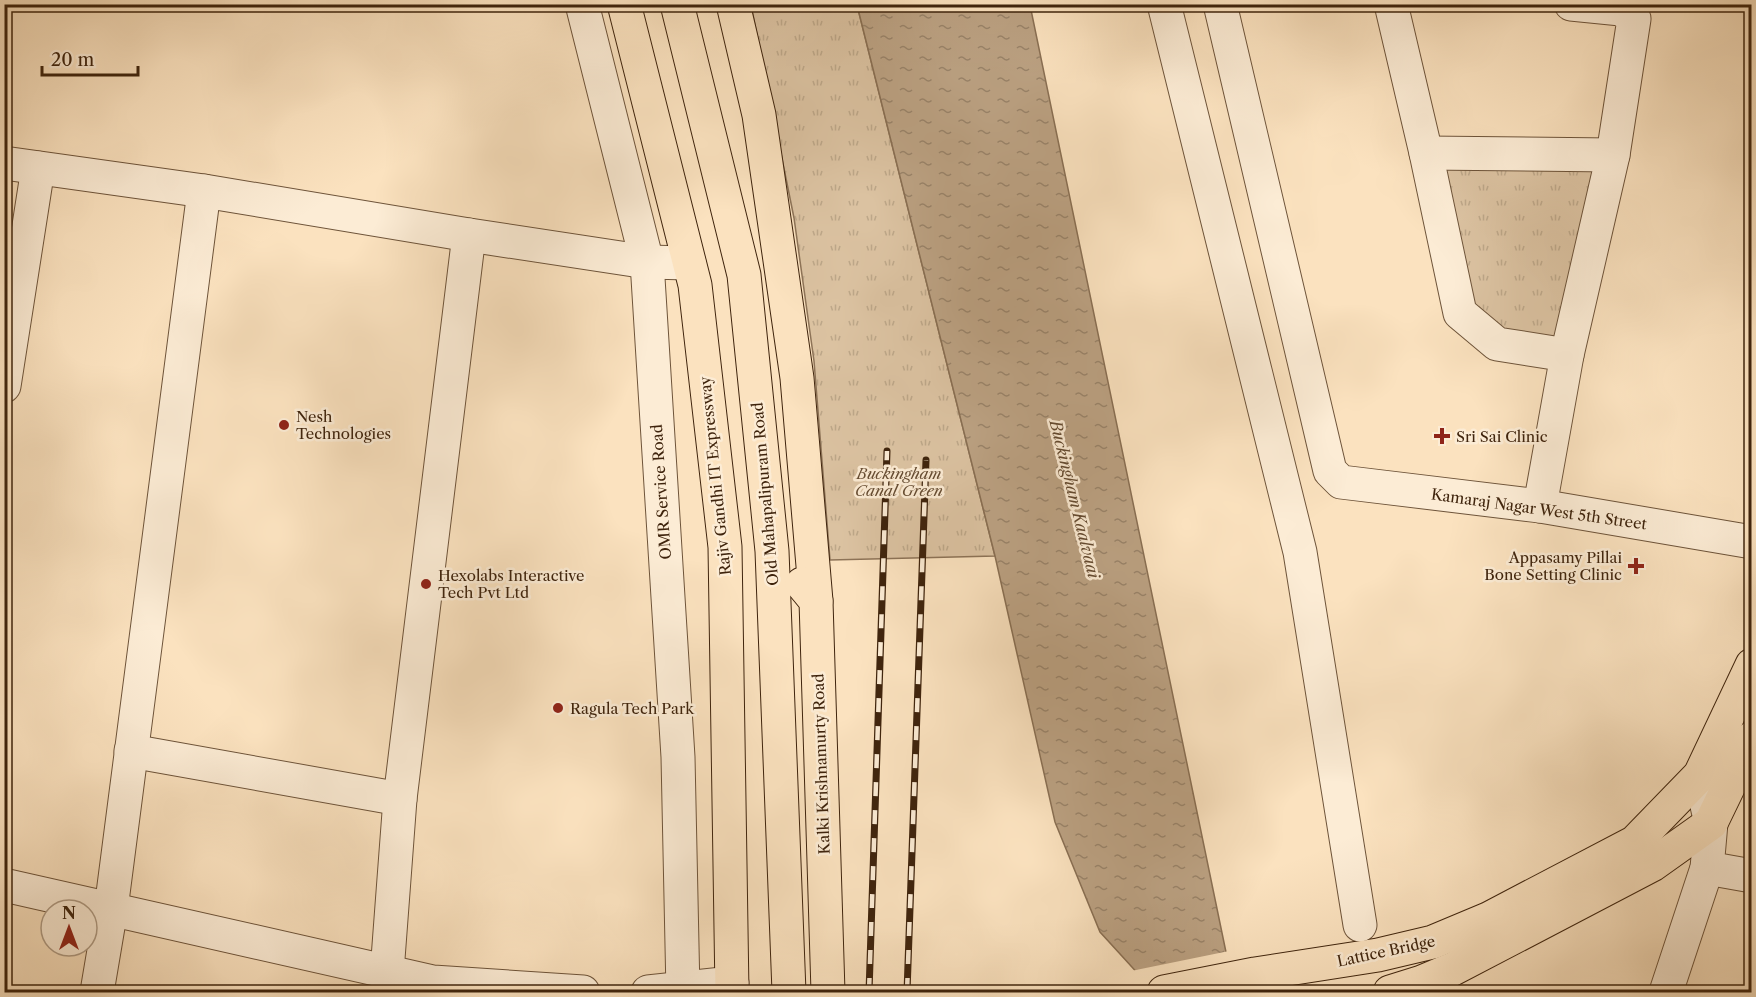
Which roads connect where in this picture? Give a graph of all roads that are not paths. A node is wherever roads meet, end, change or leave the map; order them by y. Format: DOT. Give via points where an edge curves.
graph roads {
  1 [pos="582,4"];
  2 [pos="624,4"];
  3 [pos="678,4"];
  4 [pos="733,4"];
  5 [pos="1164,4"];
  6 [pos="1220,4"];
  7 [pos="1391,4"];
  8 [pos="1571,4"];
  9 [pos="1426,153"];
  10 [pos="1613,155"];
  11 [pos="4,163"];
  12 [pos="38,168"];
  13 [pos="204,191"];
  14 [pos="469,234"];
  15 [pos="647,262"];
  16 [pos="689,263"];
  17 [pos="1567,355"];
  18 [pos="4,386"];
  19 [pos="1540,506"];
  20 [pos="1752,542"];
  21 [pos="772,551"];
  22 [pos="816,601"];
  23 [pos="1752,665"];
  24 [pos="1752,738"];
  25 [pos="131,751"];
  26 [pos="1700,775"];
  27 [pos="400,799"];
  28 [pos="1711,823"];
  29 [pos="1707,868"];
  30 [pos="1752,876"];
  31 [pos="1600,877"];
  32 [pos="4,885"];
  33 [pos="111,909"];
  34 [pos="1360,925"];
  35 [pos="387,972"];
  36 [pos="432,987"];
  37 [pos="732,988"];
  38 [pos="683,990"];
  39 [pos="97,993"];
  40 [pos="583,993"];
  41 [pos="648,993"];
  42 [pos="789,993"];
  43 [pos="828,993"];
  44 [pos="1164,993"];
  45 [pos="1390,993"];
  46 [pos="1666,993"];
  1 -- 15 [label="street, OMR Service Road"];
  2 -- 16 [label="main road, Rajiv Gandhi IT Expressway"];
  3 -- 21 [label="main road, Old Mahapalipuram Road" via="744,275"];
  4 -- 22 [label="main road, Kalki Krishnamurty Road" via="759,115 797,378"];
  5 -- 34 [label="street" via="1300,552"];
  6 -- 19 [label="street, Kamaraj Nagar West 5th Street" via="1330,471 1341,482"];
  7 -- 9 [label="street"];
  8 -- 10 [label="street" via="1622,9 1634,19"];
  9 -- 10 [label="street"];
  9 -- 17 [label="street" via="1460,313 1497,344"];
  10 -- 17 [label="street"];
  11 -- 12 [label="street"];
  12 -- 13 [label="street"];
  12 -- 18 [label="street"];
  13 -- 14 [label="street"];
  13 -- 25 [label="street"];
  14 -- 15 [label="street"];
  14 -- 27 [label="street"];
  15 -- 16 [label="street"];
  15 -- 38 [label="street, OMR Service Road" via="678,757"];
  16 -- 37 [label="main road, Rajiv Gandhi IT Expressway" via="695,285 725,547"];
  17 -- 19 [label="street"];
  19 -- 20 [label="street, Kamaraj Nagar West 5th Street"];
  21 -- 22 [label="main road"];
  21 -- 42 [label="main road, Old Mahapalipuram Road"];
  22 -- 43 [label="main road, Kalki Krishnamurty Road"];
  23 -- 26 [label="main road"];
  24 -- 28 [label="main road"];
  25 -- 27 [label="street"];
  25 -- 33 [label="street"];
  26 -- 28 [label="street"];
  26 -- 31 [label="main road"];
  27 -- 35 [label="street"];
  28 -- 29 [label="street"];
  28 -- 31 [label="main road" via="1652,865"];
  29 -- 30 [label="street"];
  29 -- 46 [label="street"];
  31 -- 44 [label="main road, Lattice Bridge" via="1420,946"];
  31 -- 45 [label="main road" via="1453,969"];
  32 -- 33 [label="street"];
  33 -- 35 [label="street"];
  33 -- 39 [label="street"];
  35 -- 36 [label="street"];
  36 -- 40 [label="street"];
  37 -- 38 [label="street"];
  38 -- 41 [label="street"];
}
